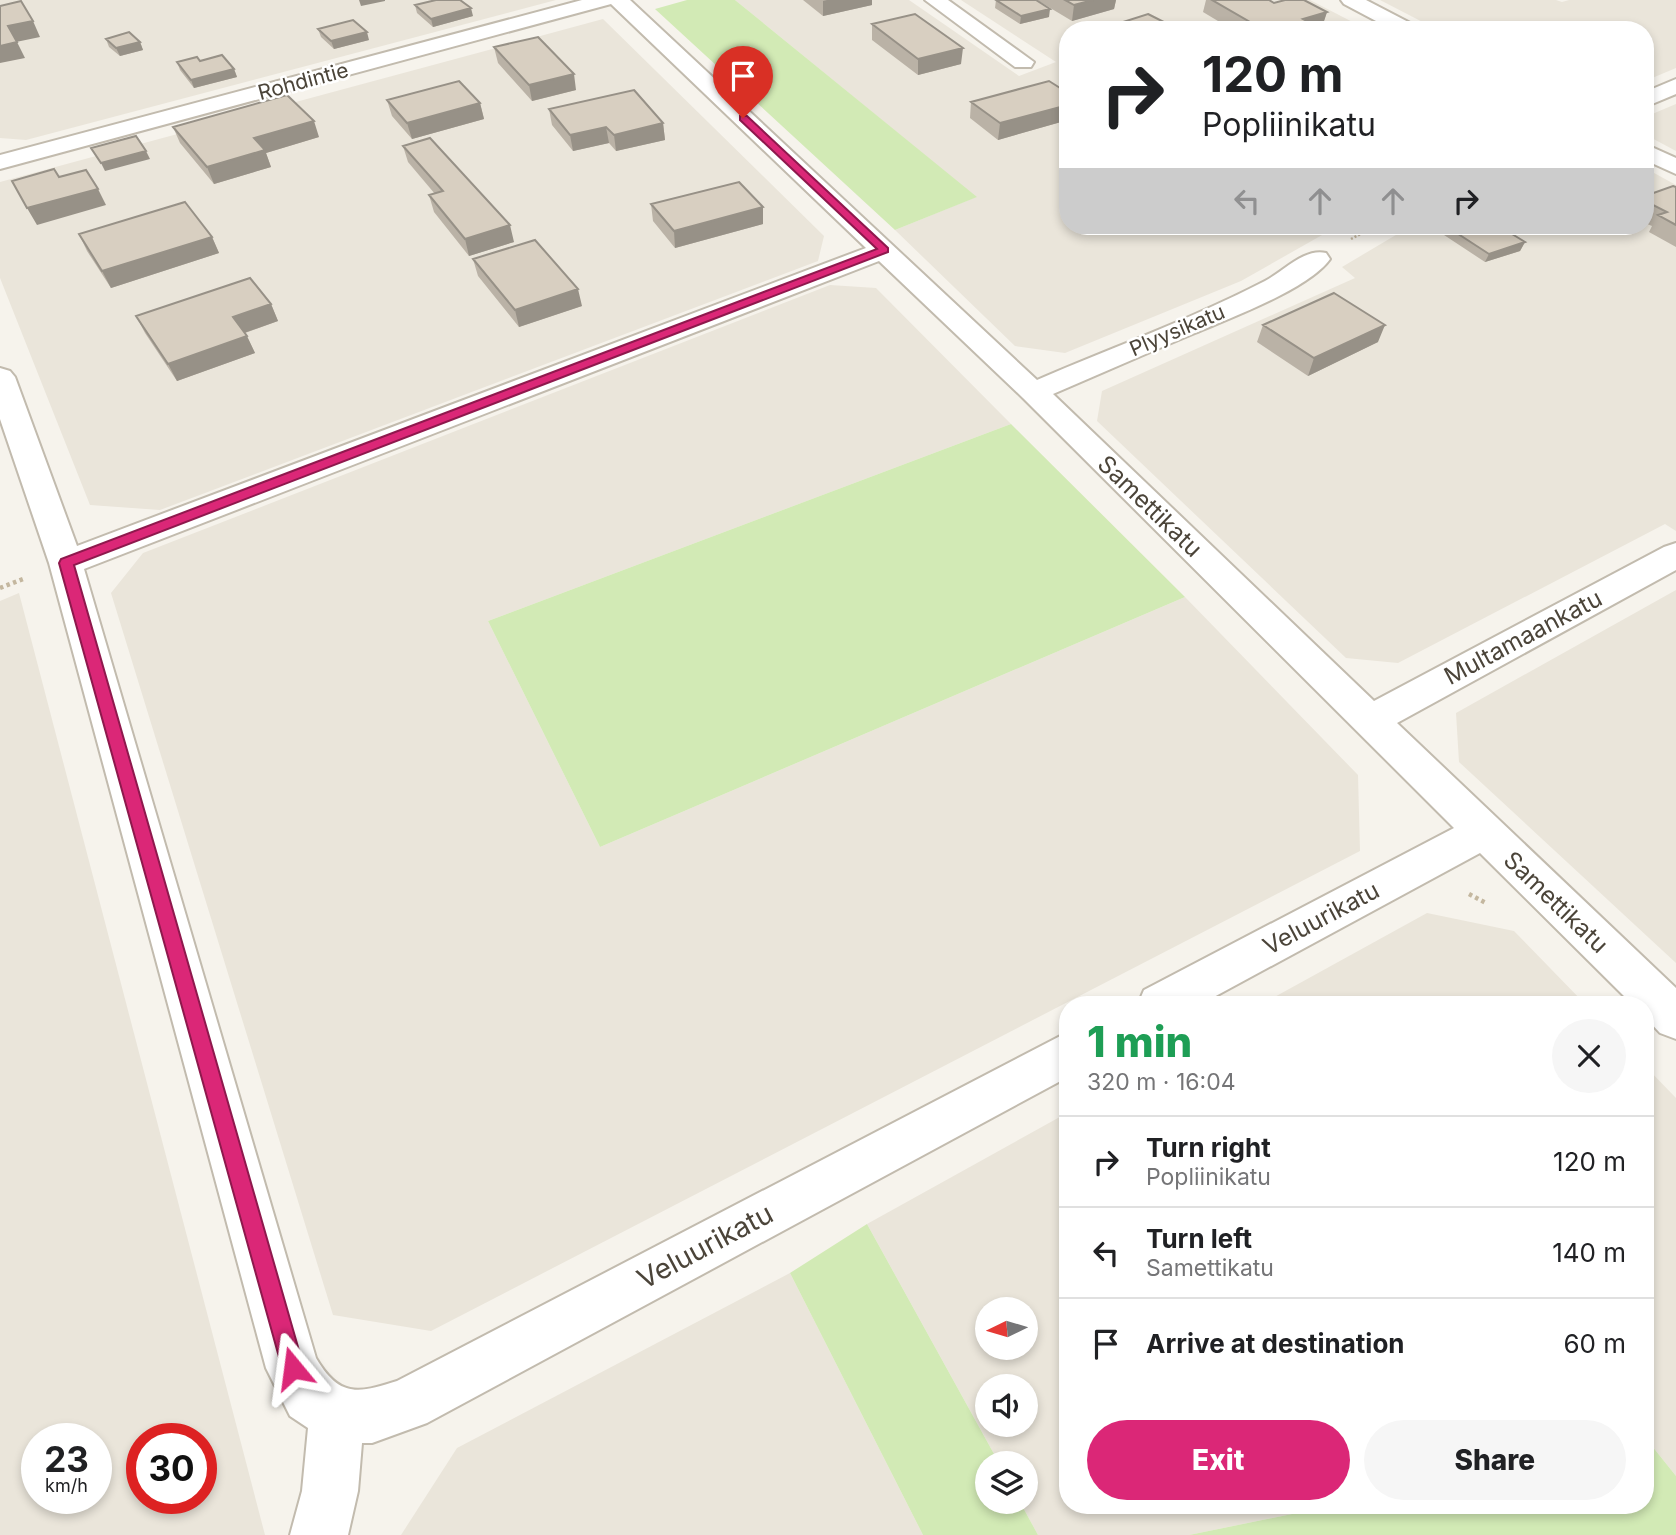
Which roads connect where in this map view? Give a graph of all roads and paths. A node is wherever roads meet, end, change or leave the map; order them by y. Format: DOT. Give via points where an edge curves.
graph roads {
  1 [pos="605,0"];
  2 [pos="618,0"];
  3 [pos="935,0"];
  4 [pos="1351,0"];
  5 [pos="1392,21"];
  6 [pos="1023,62"];
  7 [pos="1676,86"];
  8 [pos="1654,96"];
  9 [pos="1654,156"];
  10 [pos="0,162"];
  11 [pos="1676,167"];
  12 [pos="884,250"];
  13 [pos="1317,259"];
  14 [pos="0,377"];
  15 [pos="1033,392"];
  16 [pos="1676,555"];
  17 [pos="66,563"];
  18 [pos="1370,720"];
  19 [pos="1483,832"];
  20 [pos="1175,996"];
  21 [pos="1653,996"];
  22 [pos="1654,997"];
  23 [pos="1676,1018"];
  24 [pos="1059,1059"];
  25 [pos="335,1415"];
  26 [pos="319,1535"];
  1 -- 10 [label="street, Rohdintie"];
  2 -- 12 [label="street, Samettikatu"];
  3 -- 6 [label="street"];
  4 -- 5 [label="street"];
  7 -- 8 [label="street"];
  9 -- 11 [label="street"];
  12 -- 15 [label="street, Samettikatu"];
  12 -- 17 [label="street"];
  13 -- 15 [label="street, Plyysikatu" via="1252,298"];
  14 -- 17 [label="street"];
  15 -- 18 [label="street, Samettikatu"];
  16 -- 18 [label="street, Multamaankatu"];
  17 -- 25 [label="street" via="293,1368 309,1398"];
  18 -- 19 [label="street, Samettikatu"];
  19 -- 20 [label="street, Veluurikatu"];
  19 -- 21 [label="street, Samettikatu"];
  22 -- 23 [label="street, Samettikatu"];
  24 -- 25 [label="street, Veluurikatu" via="408,1404 372,1416"];
  25 -- 26 [label="street" via="334,1466"];
}
